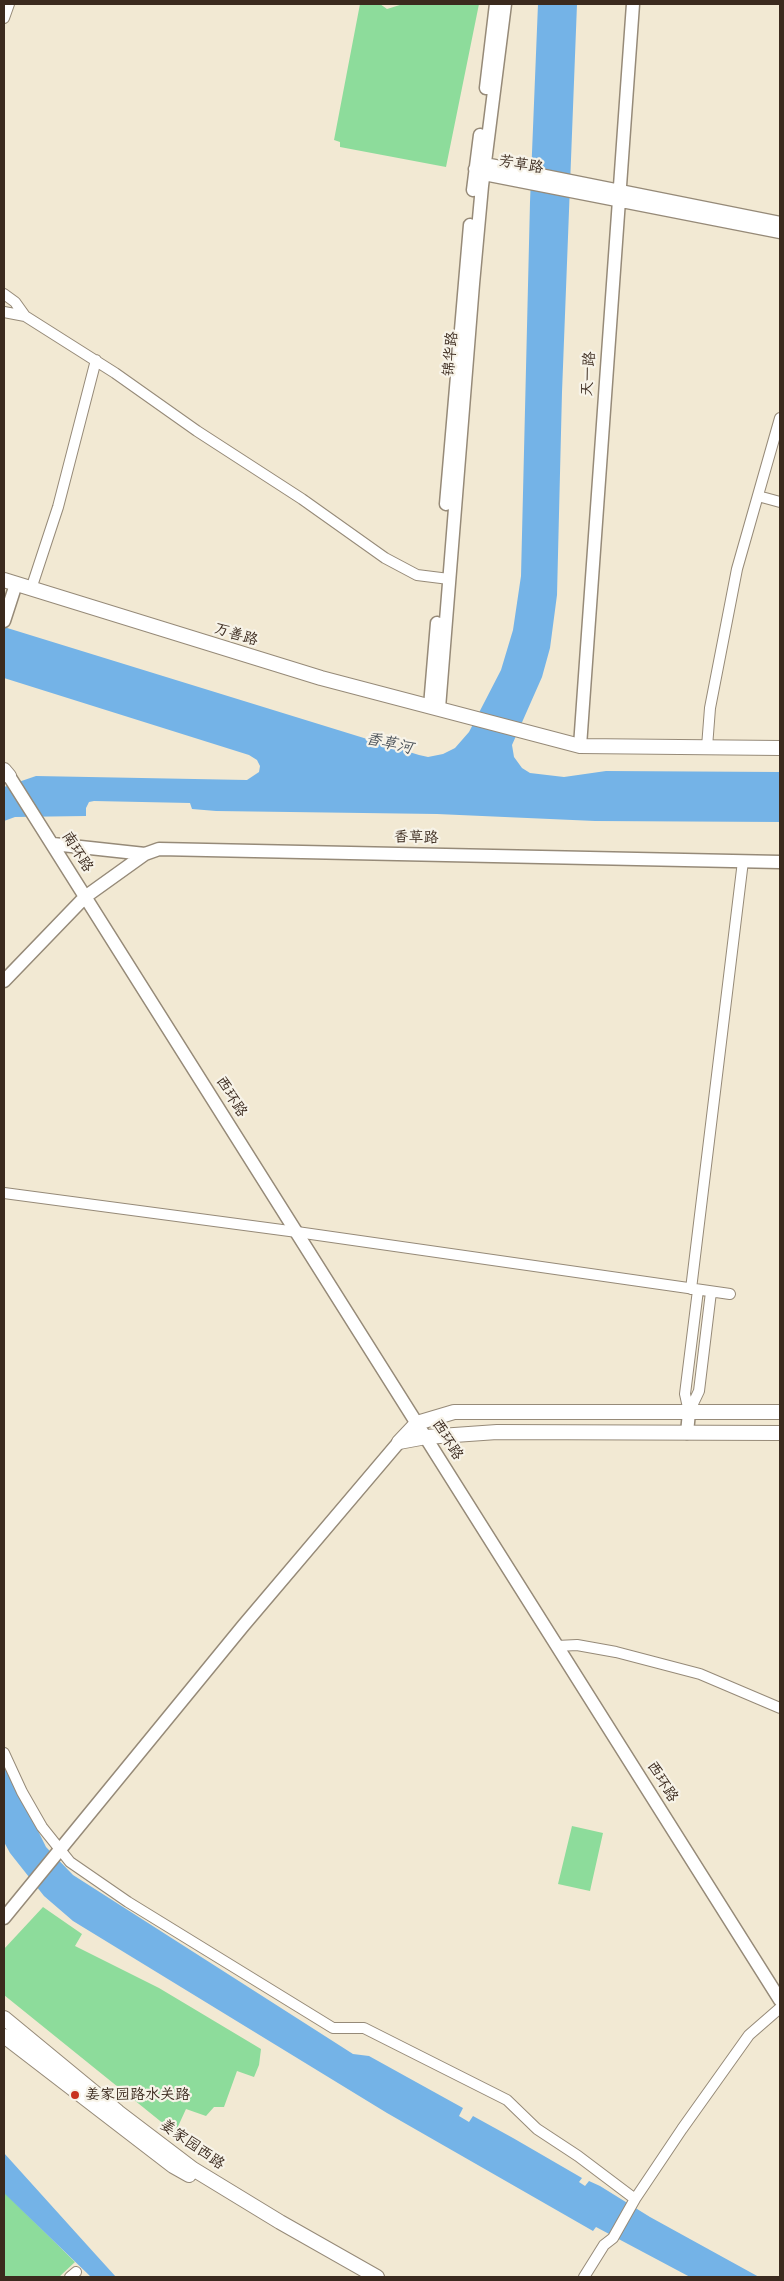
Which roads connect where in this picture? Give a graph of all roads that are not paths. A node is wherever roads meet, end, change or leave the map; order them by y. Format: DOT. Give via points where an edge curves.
graph roads {
  1 [pos="9,4"];
  2 [pos="496,4"];
  3 [pos="505,4"];
  4 [pos="633,4"];
  5 [pos="4,18"];
  6 [pos="481,169"];
  7 [pos="619,195"];
  8 [pos="780,223"];
  9 [pos="780,232"];
  10 [pos="4,294"];
  11 [pos="4,312"];
  12 [pos="25,316"];
  13 [pos="96,360"];
  14 [pos="780,418"];
  15 [pos="758,496"];
  16 [pos="780,502"];
  17 [pos="445,579"];
  18 [pos="10,582"];
  19 [pos="31,589"];
  20 [pos="4,619"];
  21 [pos="435,707"];
  22 [pos="580,746"];
  23 [pos="707,747"];
  24 [pos="780,748"];
  25 [pos="6,773"];
  26 [pos="53,844"];
  27 [pos="145,854"];
  28 [pos="743,861"];
  29 [pos="780,862"];
  30 [pos="86,897"];
  31 [pos="4,981"];
  32 [pos="4,1193"];
  33 [pos="297,1232"];
  34 [pos="694,1289"];
  35 [pos="711,1292"];
  36 [pos="730,1294"];
  37 [pos="689,1412"];
  38 [pos="780,1412"];
  39 [pos="417,1422"];
  40 [pos="687,1433"];
  41 [pos="780,1433"];
  42 [pos="426,1437"];
  43 [pos="399,1442"];
  44 [pos="557,1646"];
  45 [pos="780,1708"];
  46 [pos="4,1753"];
  47 [pos="57,1852"];
  48 [pos="4,1918"];
  49 [pos="780,2000"];
  50 [pos="780,2008"];
  51 [pos="4,2018"];
  52 [pos="4,2036"];
  53 [pos="635,2199"];
  54 [pos="358,2277"];
  55 [pos="377,2277"];
  56 [pos="584,2277"];
  1 -- 5 [label="street"];
  2 -- 6 [label="street, 锦华路"];
  3 -- 6 [label="street, 锦华路"];
  4 -- 7 [label="street, 天一路"];
  6 -- 7 [label="street, 芳草路"];
  6 -- 17 [label="street, 锦华路" via="463,292"];
  7 -- 8 [label="street, 芳草路"];
  7 -- 9 [label="street, 芳草路"];
  7 -- 22 [label="street, 天一路"];
  10 -- 12 [label="street"];
  11 -- 12 [label="street"];
  12 -- 13 [label="street"];
  13 -- 17 [label="street" via="385,558 417,575"];
  13 -- 19 [label="street" via="58,506"];
  14 -- 15 [label="street"];
  15 -- 16 [label="street"];
  15 -- 23 [label="street" via="735,578 712,699"];
  17 -- 21 [label="street, 锦华路"];
  18 -- 19 [label="main road, 万善路"];
  18 -- 20 [label="street"];
  19 -- 21 [label="main road, 万善路" via="321,678"];
  21 -- 22 [label="main road, 万善路"];
  22 -- 23 [label="main road, 万善路"];
  23 -- 24 [label="main road, 万善路"];
  25 -- 26 [label="street, 南环路"];
  26 -- 27 [label="street, 香草路"];
  26 -- 30 [label="street, 南环路"];
  27 -- 28 [label="street, 香草路" via="159,849"];
  27 -- 30 [label="street"];
  28 -- 29 [label="street, 香草路"];
  28 -- 34 [label="street"];
  30 -- 31 [label="street"];
  30 -- 33 [label="street, 西环路"];
  32 -- 33 [label="street"];
  33 -- 34 [label="street"];
  33 -- 39 [label="street, 西环路"];
  34 -- 35 [label="street"];
  34 -- 37 [label="street" via="685,1394"];
  35 -- 36 [label="street"];
  35 -- 37 [label="street" via="699,1391"];
  37 -- 38 [label="main road"];
  37 -- 39 [label="main road" via="454,1412"];
  37 -- 40 [label="street"];
  39 -- 42 [label="street, 西环路"];
  39 -- 43 [label="main road"];
  40 -- 41 [label="main road"];
  40 -- 42 [label="main road" via="498,1432"];
  42 -- 43 [label="main road"];
  42 -- 44 [label="street, 西环路"];
  43 -- 47 [label="street"];
  44 -- 45 [label="street" via="577,1644 700,1674"];
  44 -- 49 [label="street, 西环路"];
  46 -- 47 [label="street" via="22,1792"];
  47 -- 48 [label="street"];
  47 -- 53 [label="street" via="128,1902 333,2028 364,2028 506,2100 537,2129"];
  50 -- 53 [label="street" via="749,2035"];
  51 -- 55 [label="main road, 姜家园西路" via="194,2169"];
  52 -- 54 [label="main road, 姜家园西路" via="173,2166"];
  53 -- 56 [label="street" via="613,2238 604,2245"];
}
